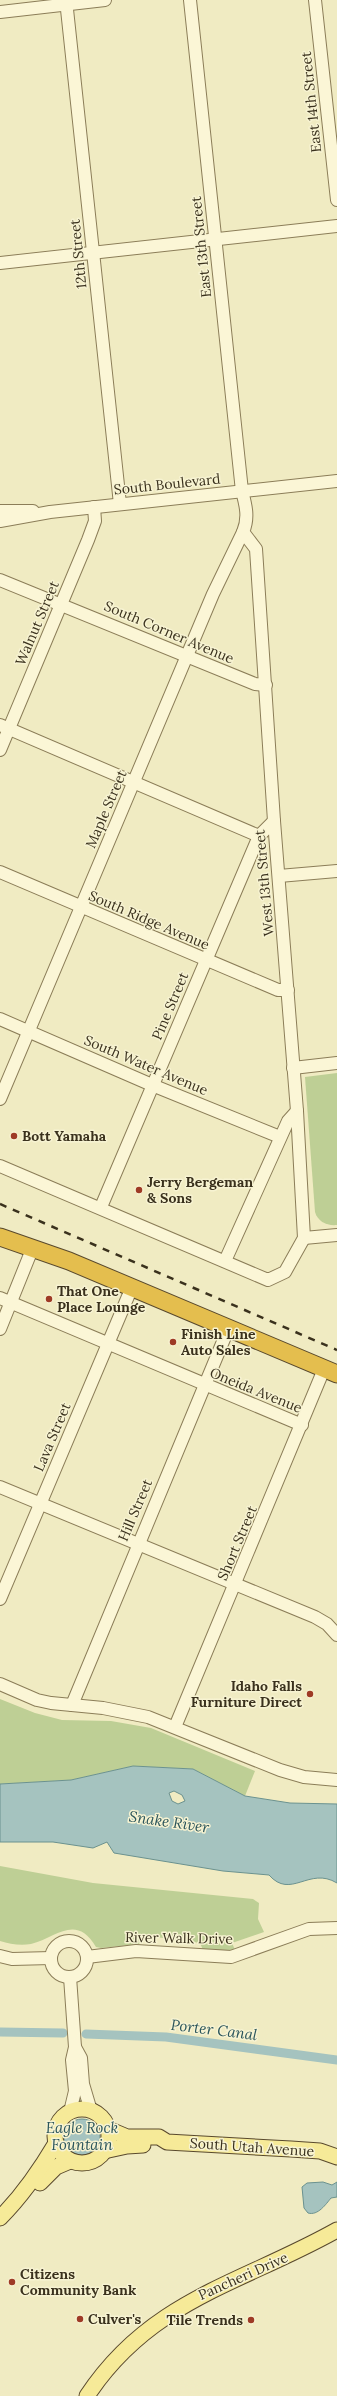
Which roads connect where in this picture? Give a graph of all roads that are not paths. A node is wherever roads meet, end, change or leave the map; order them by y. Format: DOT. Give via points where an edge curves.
graph roads {
  1 [pos="105,0"];
  2 [pos="190,0"];
  3 [pos="315,0"];
  4 [pos="66,2"];
  5 [pos="0,12"];
  6 [pos="337,200"];
  7 [pos="337,226"];
  8 [pos="215,240"];
  9 [pos="92,252"];
  10 [pos="0,263"];
  11 [pos="337,482"];
  12 [pos="242,492"];
  13 [pos="120,504"];
  14 [pos="94,507"];
  15 [pos="0,511"];
  16 [pos="50,512"];
  17 [pos="0,521"];
  18 [pos="243,532"];
  19 [pos="0,580"];
  20 [pos="61,604"];
  21 [pos="186,656"];
  22 [pos="266,685"];
  23 [pos="4,726"];
  24 [pos="0,750"];
  25 [pos="134,781"];
  26 [pos="274,821"];
  27 [pos="259,836"];
  28 [pos="337,871"];
  29 [pos="0,872"];
  30 [pos="279,876"];
  31 [pos="81,907"];
  32 [pos="206,960"];
  33 [pos="288,990"];
  34 [pos="0,1019"];
  35 [pos="28,1031"];
  36 [pos="337,1063"];
  37 [pos="293,1068"];
  38 [pos="152,1085"];
  39 [pos="0,1099"];
  40 [pos="297,1111"];
  41 [pos="280,1137"];
  42 [pos="0,1166"];
  43 [pos="101,1207"];
  44 [pos="337,1235"];
  45 [pos="0,1237"];
  46 [pos="304,1238"];
  47 [pos="33,1247"];
  48 [pos="225,1261"];
  49 [pos="132,1287"];
  50 [pos="6,1300"];
  51 [pos="228,1327"];
  52 [pos="0,1329"];
  53 [pos="108,1344"];
  54 [pos="331,1372"];
  55 [pos="204,1385"];
  56 [pos="302,1426"];
  57 [pos="0,1487"];
  58 [pos="40,1504"];
  59 [pos="137,1545"];
  60 [pos="236,1586"];
  61 [pos="0,1599"];
  62 [pos="337,1635"];
  63 [pos="0,1684"];
  64 [pos="72,1705"];
  65 [pos="175,1727"];
  66 [pos="337,1780"];
  67 [pos="337,1928"];
  68 [pos="0,1956"];
  69 [pos="87,1957"];
  70 [pos="51,1958"];
  71 [pos="70,1977"];
  72 [pos="75,2044"];
  73 [pos="91,2111"];
  74 [pos="70,2112"];
  75 [pos="108,2129"];
  76 [pos="167,2142"];
  77 [pos="56,2143"];
  78 [pos="104,2151"];
  79 [pos="337,2157"];
  80 [pos="70,2161"];
  81 [pos="22,2196"];
  82 [pos="0,2218"];
  83 [pos="337,2230"];
  84 [pos="87,2396"];
  1 -- 4 [label="street"];
  2 -- 8 [label="street, East 13th Street"];
  3 -- 6 [label="street, East 14th Street"];
  4 -- 5 [label="street"];
  4 -- 9 [label="street, 12th Street"];
  7 -- 8 [label="street"];
  8 -- 9 [label="street"];
  8 -- 12 [label="street, East 13th Street"];
  9 -- 10 [label="street"];
  9 -- 13 [label="street, 12th Street"];
  11 -- 12 [label="street, South Boulevard"];
  12 -- 13 [label="street, South Boulevard"];
  12 -- 18 [label="street" via="247,517"];
  13 -- 14 [label="street, South Boulevard"];
  14 -- 16 [label="street, South Boulevard"];
  14 -- 20 [label="street, Walnut Street" via="95,521"];
  15 -- 16 [label="street"];
  16 -- 17 [label="street, South Boulevard"];
  18 -- 21 [label="street, Maple Street"];
  18 -- 22 [label="street, West 13th Street" via="256,549"];
  19 -- 20 [label="street, South Corner Avenue"];
  20 -- 21 [label="street, South Corner Avenue"];
  20 -- 23 [label="street, Walnut Street"];
  21 -- 22 [label="street, South Corner Avenue" via="255,684"];
  21 -- 25 [label="street, Maple Street"];
  22 -- 26 [label="street, West 13th Street"];
  23 -- 24 [label="street, Walnut Street"];
  23 -- 25 [label="street"];
  25 -- 27 [label="street"];
  25 -- 31 [label="street, Maple Street"];
  26 -- 27 [label="street, Pine Street"];
  26 -- 30 [label="street, West 13th Street"];
  27 -- 32 [label="street, Pine Street"];
  28 -- 30 [label="street"];
  29 -- 31 [label="street, South Ridge Avenue"];
  30 -- 33 [label="street, West 13th Street"];
  31 -- 32 [label="street, South Ridge Avenue"];
  31 -- 35 [label="street, Maple Street"];
  32 -- 33 [label="street, South Ridge Avenue" via="278,990"];
  32 -- 38 [label="street, Pine Street"];
  33 -- 37 [label="street, West 13th Street"];
  34 -- 35 [label="street, South Water Avenue"];
  35 -- 38 [label="street, South Water Avenue"];
  35 -- 39 [label="street, Maple Street"];
  36 -- 37 [label="street"];
  37 -- 40 [label="street, West 13th Street"];
  38 -- 41 [label="street, South Water Avenue"];
  38 -- 43 [label="street, Pine Street"];
  40 -- 41 [label="street" via="288,1121"];
  40 -- 46 [label="street, West 13th Street"];
  41 -- 48 [label="street"];
  42 -- 43 [label="street"];
  43 -- 48 [label="street"];
  44 -- 46 [label="street"];
  45 -- 47 [label="highway"];
  46 -- 48 [label="street" via="285,1272 268,1280"];
  47 -- 49 [label="highway"];
  47 -- 50 [label="street"];
  49 -- 51 [label="highway"];
  49 -- 53 [label="street, Lava Street"];
  50 -- 52 [label="street"];
  50 -- 53 [label="street, Oneida Avenue"];
  51 -- 54 [label="highway"];
  51 -- 55 [label="street, Hill Street"];
  53 -- 55 [label="street, Oneida Avenue"];
  53 -- 58 [label="street, Lava Street"];
  54 -- 56 [label="street, Short Street"];
  55 -- 56 [label="street, Oneida Avenue"];
  55 -- 59 [label="street, Hill Street"];
  56 -- 60 [label="street, Short Street"];
  57 -- 58 [label="street"];
  58 -- 59 [label="street"];
  58 -- 61 [label="street, Lava Street"];
  59 -- 60 [label="street"];
  59 -- 64 [label="street, Hill Street"];
  60 -- 62 [label="street" via="315,1617 327,1624"];
  60 -- 65 [label="street, Short Street"];
  63 -- 64 [label="street" via="37,1700"];
  64 -- 65 [label="street" via="126,1711"];
  65 -- 66 [label="street" via="280,1770 304,1777"];
  67 -- 69 [label="street, River Walk Drive" via="309,1929 231,1957 136,1951"];
  68 -- 70 [label="street" via="17,1959"];
  69 -- 70 [label="street" via="82,1946 71,1941 55,1947"];
  69 -- 71 [label="street" via="85,1968"];
  70 -- 71 [label="street" via="55,1969"];
  71 -- 72 [label="street"];
  72 -- 73 [label="street"];
  72 -- 74 [label="street" via="72,2060 75,2091"];
  73 -- 74 [label="main road" via="84,2109"];
  73 -- 75 [label="main road, South Utah Avenue" via="98,2115"];
  74 -- 77 [label="main road" via="57,2125"];
  75 -- 76 [label="main road, South Utah Avenue" via="127,2137 159,2136"];
  75 -- 78 [label="main road" via="108,2144"];
  76 -- 78 [label="main road, South Utah Avenue" via="158,2146 127,2146"];
  76 -- 79 [label="main road, South Utah Avenue" via="291,2148 320,2151"];
  77 -- 80 [label="main road"];
  77 -- 81 [label="main road" via="42,2167 26,2185"];
  78 -- 80 [label="main road, South Utah Avenue" via="93,2161"];
  80 -- 81 [label="main road" via="56,2167 32,2192"];
  81 -- 82 [label="main road"];
  83 -- 84 [label="main road, Pancheri Drive" via="283,2258 212,2289 149,2327 118,2357"];
}
